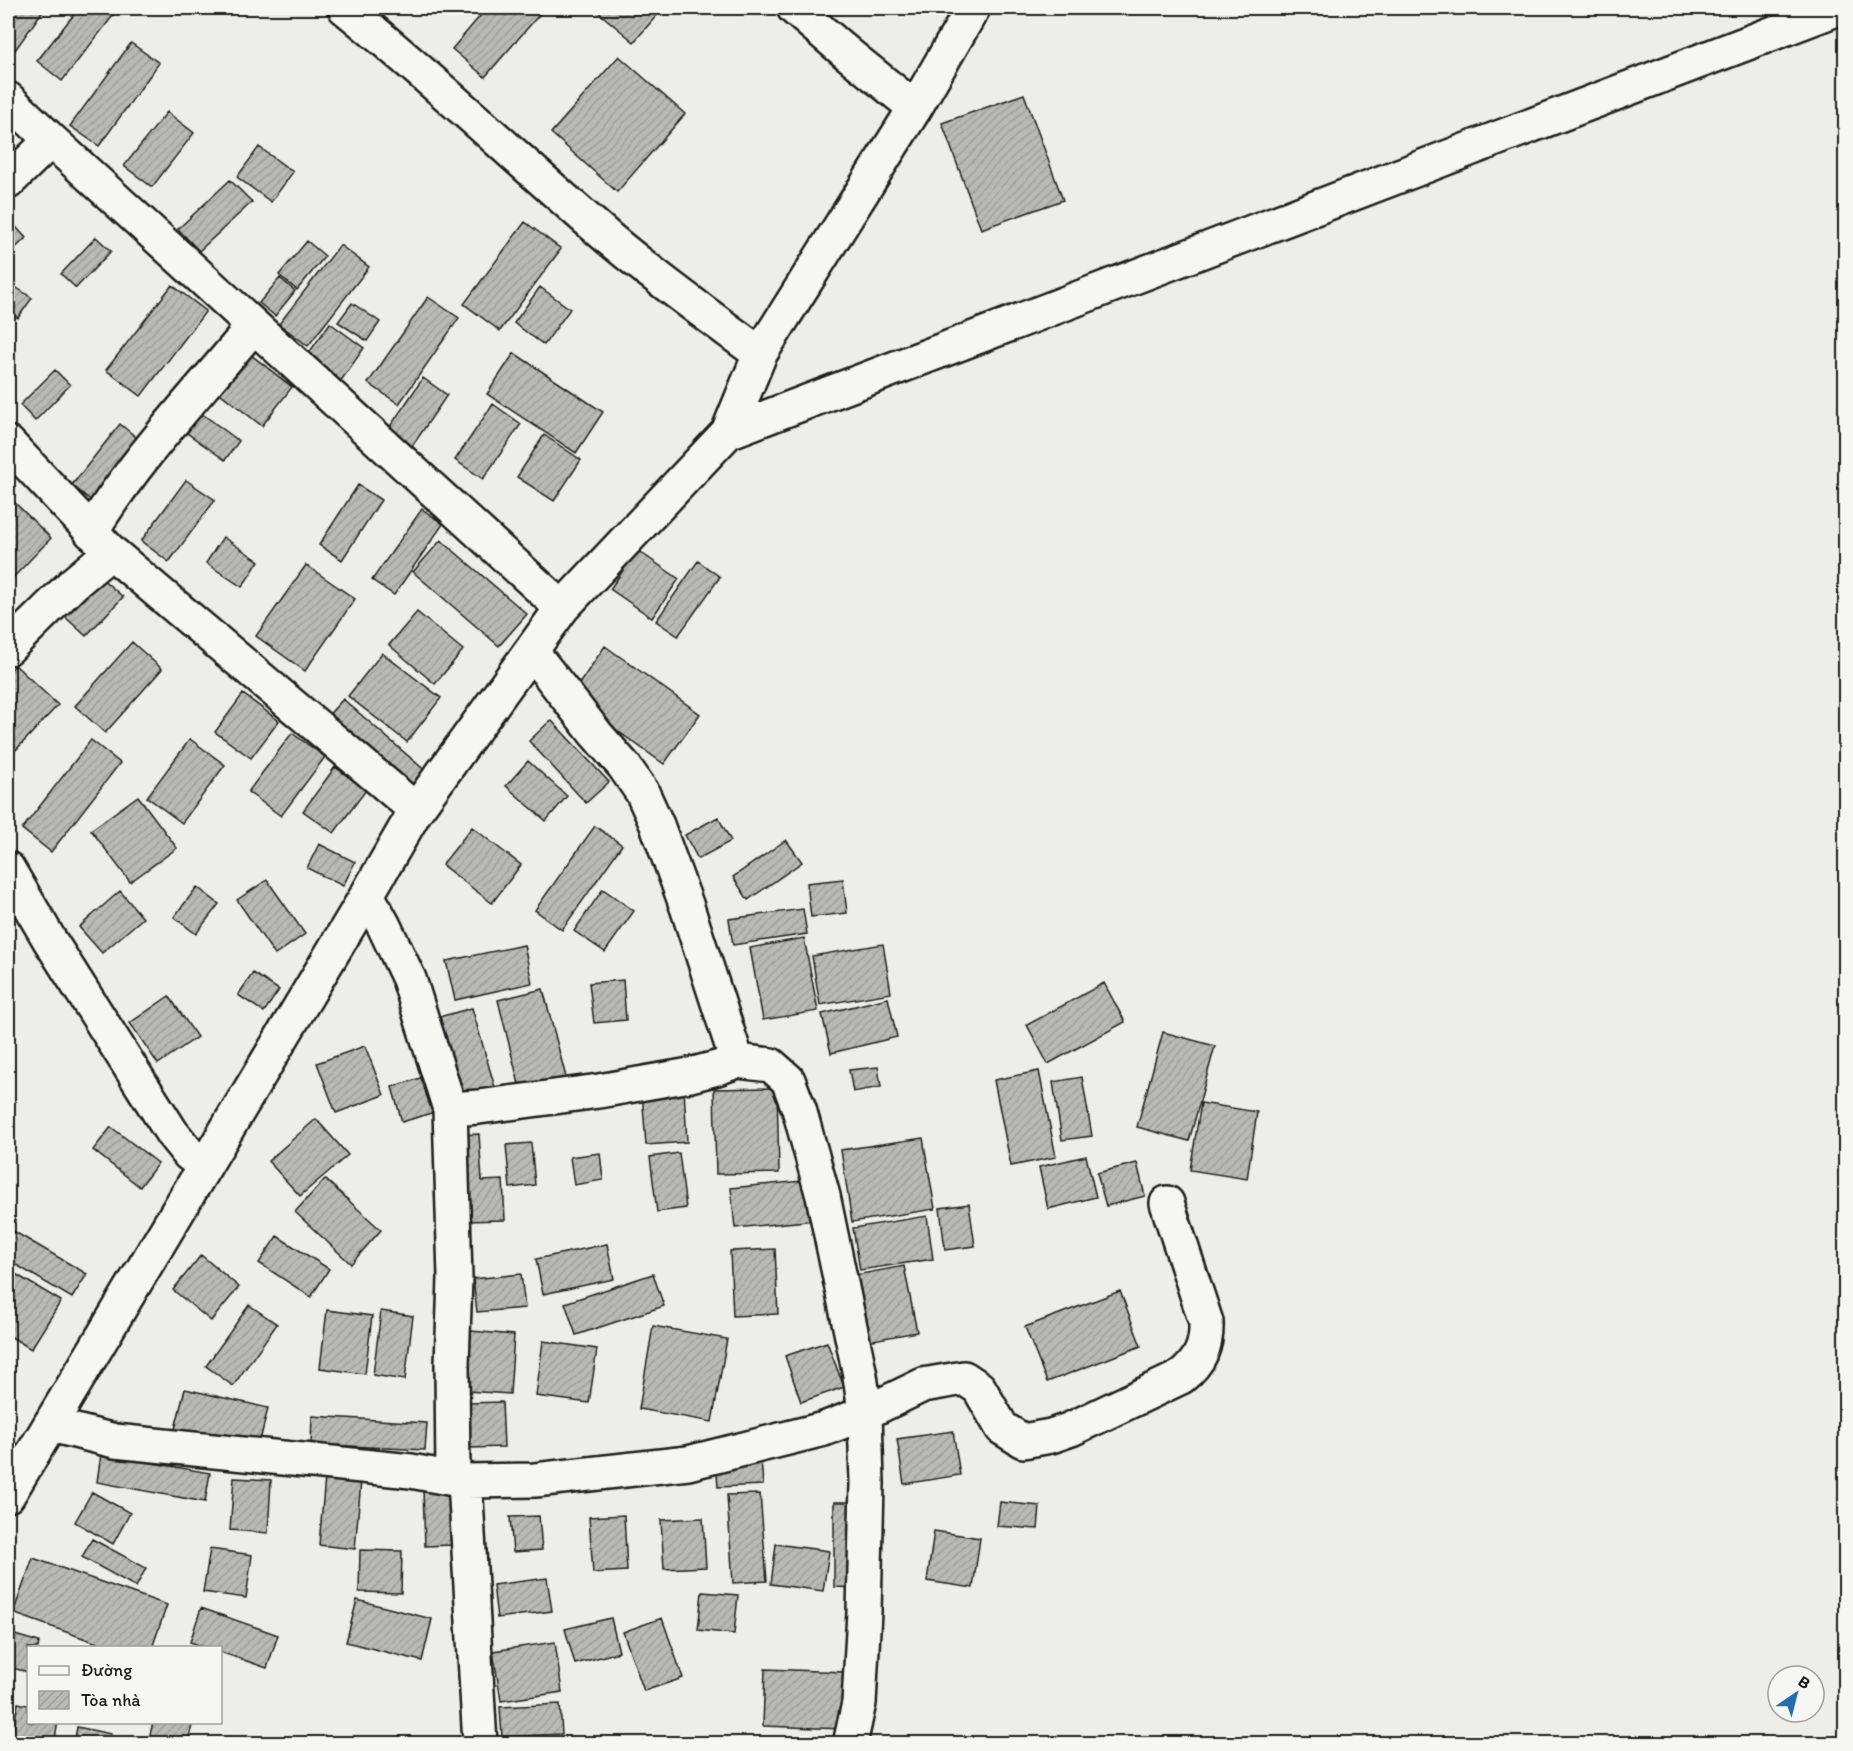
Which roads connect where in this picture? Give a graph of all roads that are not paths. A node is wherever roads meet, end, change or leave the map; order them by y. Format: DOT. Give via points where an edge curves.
graph roads {
  1 [pos="345,8"];
  2 [pos="794,8"];
  3 [pos="973,8"];
  4 [pos="1839,8"];
  5 [pos="8,99"];
  6 [pos="915,108"];
  7 [pos="51,140"];
  8 [pos="8,182"];
  9 [pos="252,324"];
  10 [pos="760,354"];
  11 [pos="728,432"];
  12 [pos="8,443"];
  13 [pos="101,542"];
  14 [pos="561,608"];
  15 [pos="8,648"];
  16 [pos="531,651"];
  17 [pos="416,810"];
  18 [pos="8,868"];
  19 [pos="367,895"];
  20 [pos="736,1060"];
  21 [pos="450,1108"];
  22 [pos="205,1166"];
  23 [pos="1167,1203"];
  24 [pos="865,1413"];
  25 [pos="51,1425"];
  26 [pos="459,1480"];
  27 [pos="8,1495"];
  28 [pos="480,1743"];
  29 [pos="850,1743"];
  1 -- 10 [label="street" via="614,243"];
  2 -- 6 [label="street"];
  3 -- 6 [label="street"];
  4 -- 11 [label="street"];
  5 -- 7 [label="street"];
  6 -- 10 [label="street"];
  7 -- 8 [label="street"];
  7 -- 9 [label="street"];
  9 -- 13 [label="street" via="105,509"];
  9 -- 14 [label="street"];
  10 -- 11 [label="street"];
  11 -- 14 [label="street"];
  12 -- 13 [label="street"];
  13 -- 15 [label="street" via="74,583"];
  13 -- 17 [label="street"];
  14 -- 16 [label="street"];
  16 -- 17 [label="street"];
  16 -- 20 [label="street" via="642,792 687,907"];
  17 -- 19 [label="street"];
  18 -- 22 [label="street" via="172,1133"];
  19 -- 21 [label="street" via="409,979"];
  19 -- 22 [label="street"];
  20 -- 21 [label="street" via="690,1075 599,1091"];
  20 -- 24 [label="street" via="771,1065 788,1080 799,1109 823,1196"];
  21 -- 26 [label="street" via="452,1364"];
  22 -- 25 [label="street"];
  23 -- 24 [label="street" via="1206,1322 1202,1352 1181,1377 1071,1429 1023,1441 1002,1428 979,1388 964,1378 923,1385"];
  24 -- 26 [label="street" via="824,1429 688,1462 535,1480"];
  24 -- 29 [label="street" via="864,1612 859,1703"];
  25 -- 26 [label="street" via="115,1441 411,1471"];
  25 -- 27 [label="street"];
  26 -- 28 [label="street"];
}
